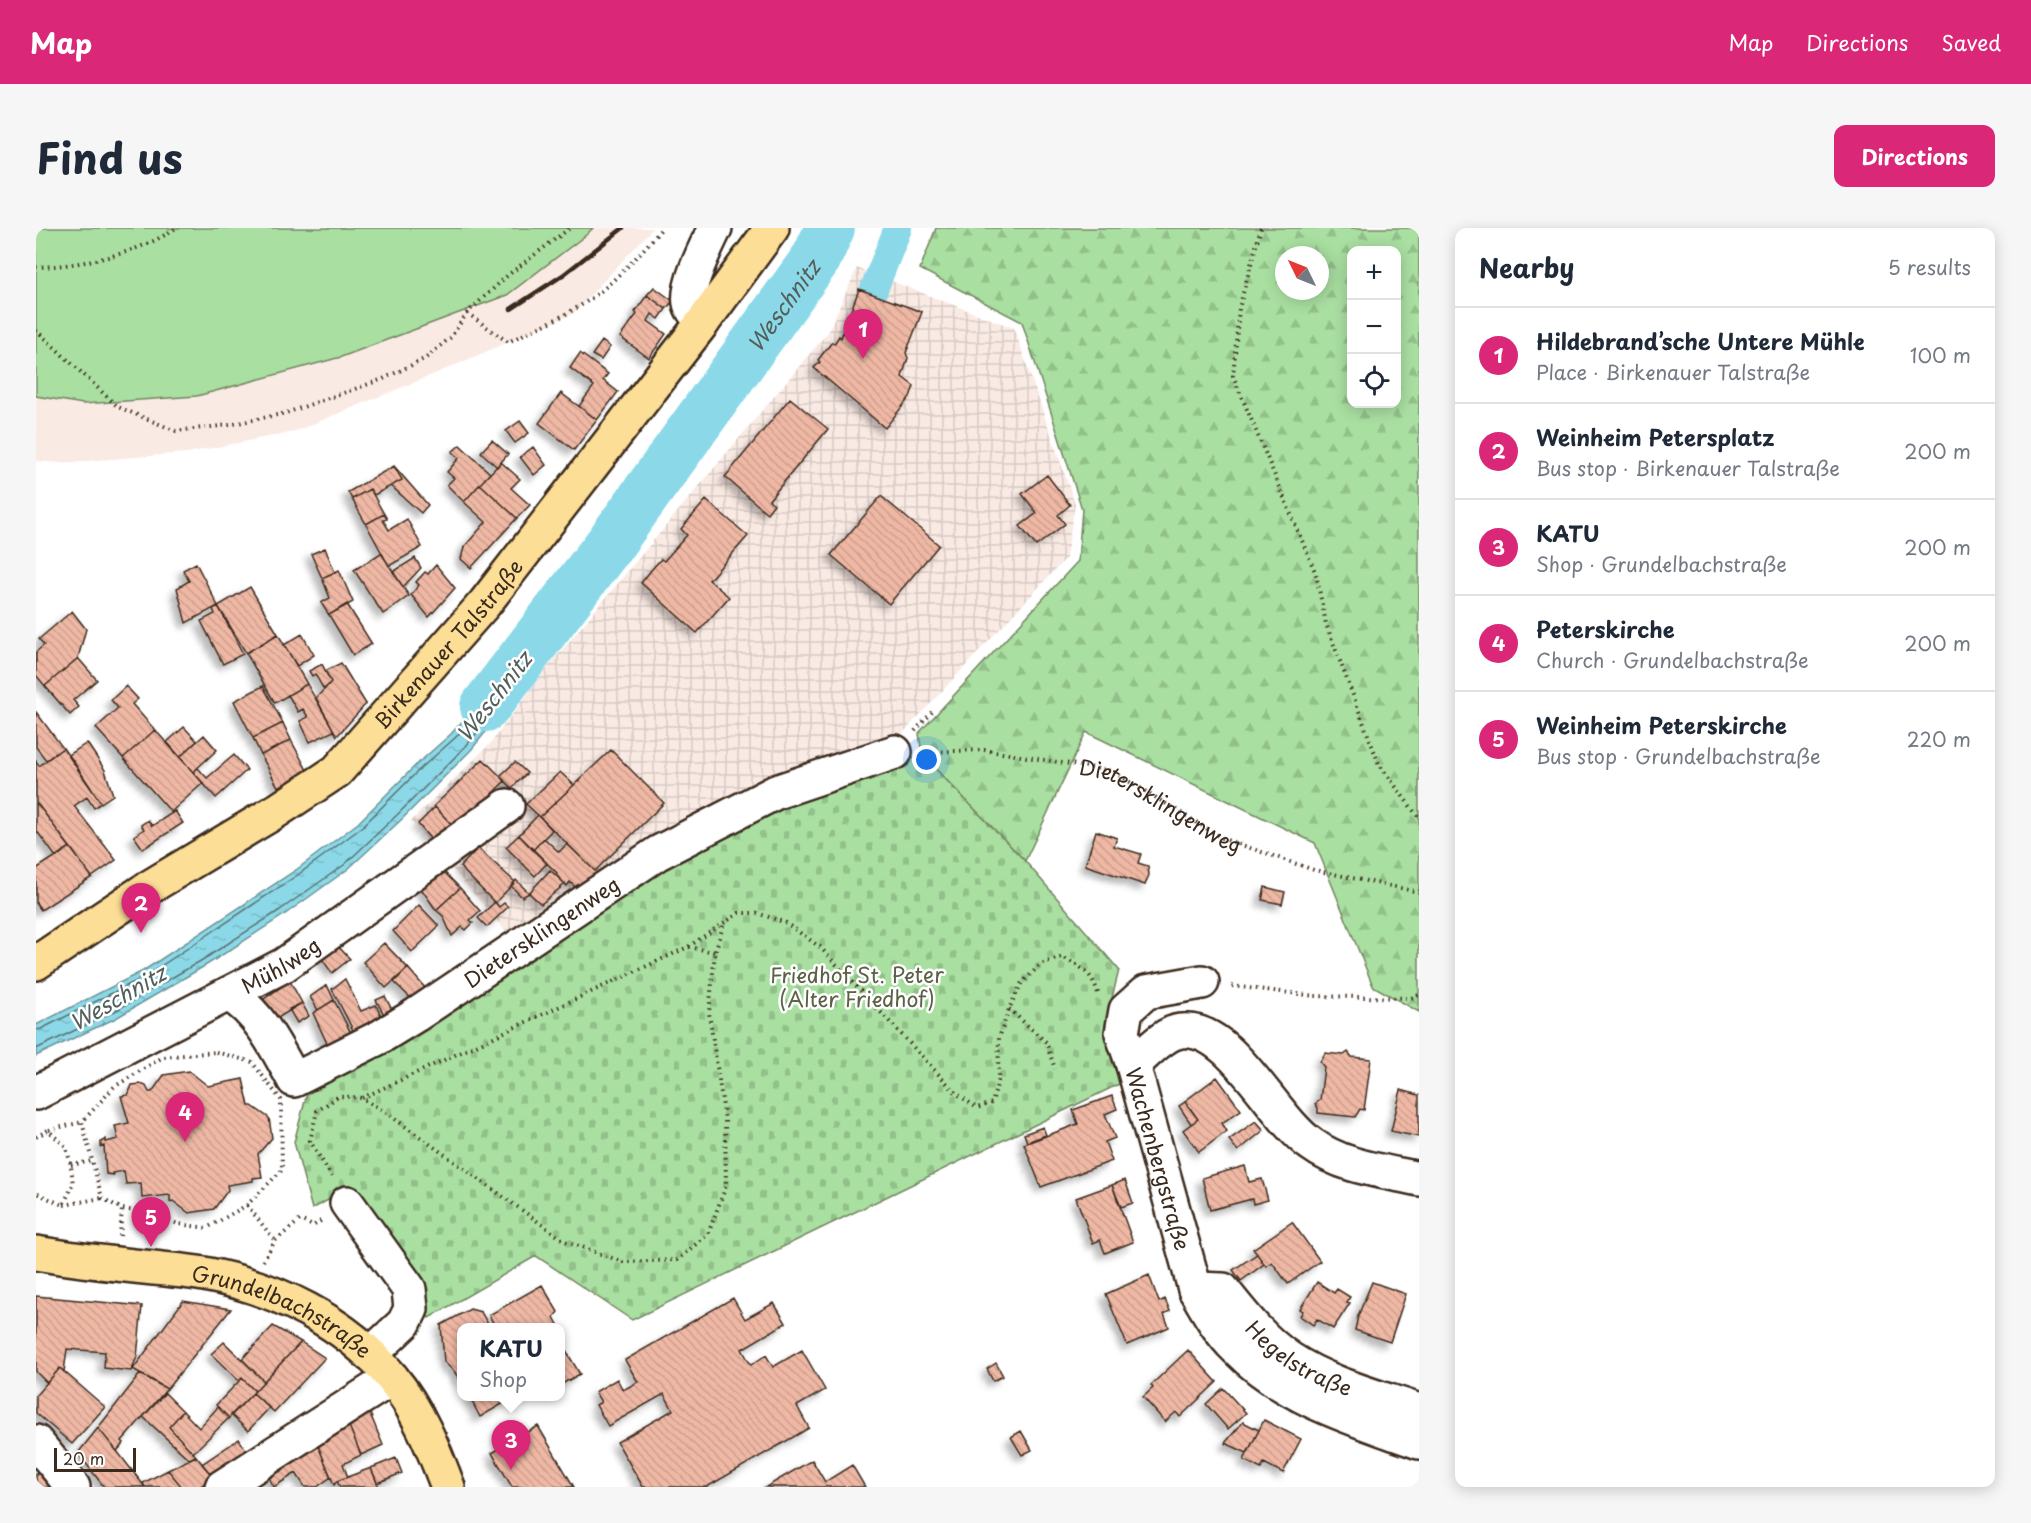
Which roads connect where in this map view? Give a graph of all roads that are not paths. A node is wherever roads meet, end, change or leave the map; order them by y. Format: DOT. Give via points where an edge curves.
graph roads {
  1 [pos="715,228"];
  2 [pos="772,228"];
  3 [pos="703,322"];
  4 [pos="895,752"];
  5 [pos="507,806"];
  6 [pos="36,963"];
  7 [pos="1202,982"];
  8 [pos="228,994"];
  9 [pos="1133,1065"];
  10 [pos="36,1093"];
  11 [pos="1419,1179"];
  12 [pos="338,1209"];
  13 [pos="36,1253"];
  14 [pos="1195,1289"];
  15 [pos="381,1366"];
  16 [pos="1419,1411"];
  17 [pos="36,1442"];
  18 [pos="1419,1442"];
  19 [pos="74,1487"];
  20 [pos="222,1487"];
  21 [pos="448,1487"];
  1 -- 3 [label="street" via="689,294 690,305"];
  2 -- 3 [label="main road, Birkenauer Talstraße"];
  3 -- 6 [label="main road, Birkenauer Talstraße" via="485,603 337,771"];
  4 -- 8 [label="street, Dietersklingenweg" via="776,792 658,853 380,1038 294,1080 273,1042 242,1002"];
  5 -- 8 [label="street, Mühlweg" via="284,965"];
  7 -- 9 [label="street" via="1146,992 1126,1010 1122,1033"];
  8 -- 10 [label="street, Mühlweg"];
  9 -- 11 [label="street, Wachenbergstraße" via="1179,1031 1211,1037 1235,1058 1291,1127 1312,1146 1341,1160"];
  9 -- 14 [label="street, Wachenbergstraße"];
  12 -- 15 [label="street" via="409,1289 411,1309"];
  13 -- 15 [label="main road, Grundelbachstraße" via="201,1273 249,1284 318,1315"];
  14 -- 16 [label="street, Hegelstraße" via="1223,1290 1256,1330 1290,1359 1330,1380"];
  14 -- 18 [label="street, Wachenbergstraße" via="1236,1349 1272,1380 1321,1406"];
  15 -- 20 [label="street"];
  15 -- 21 [label="main road, Grundelbachstraße" via="421,1424"];
  17 -- 19 [label="street"];
}
